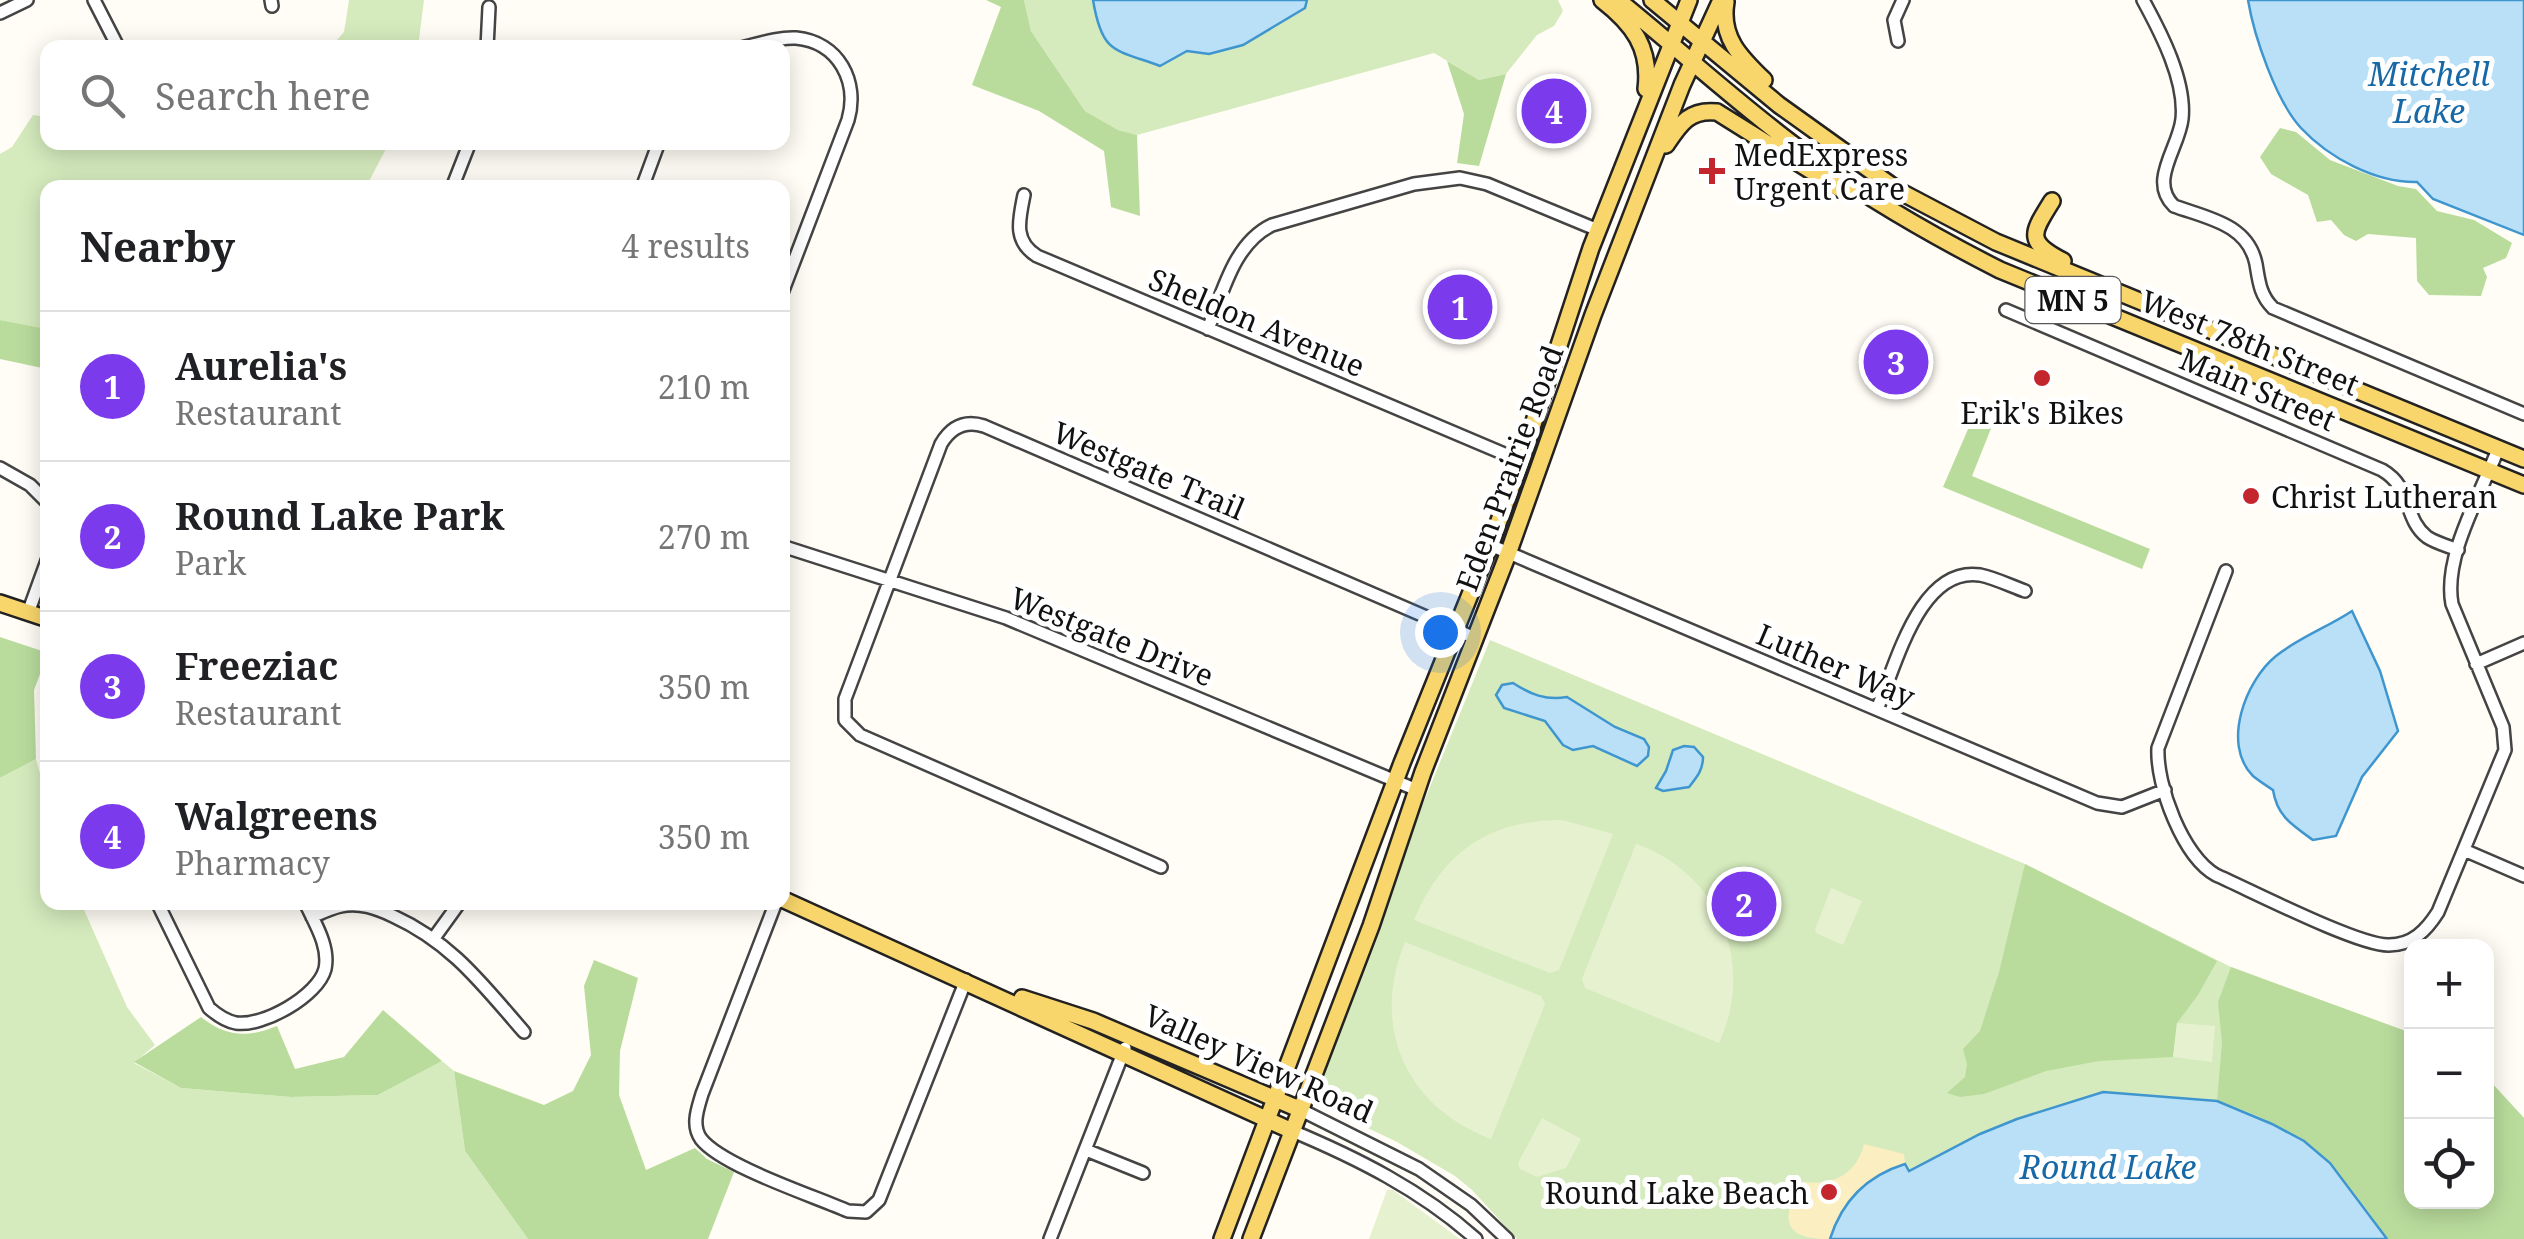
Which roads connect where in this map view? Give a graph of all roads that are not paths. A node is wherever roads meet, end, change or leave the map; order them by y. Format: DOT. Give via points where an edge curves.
graph roads {
  1 [pos="27,0"];
  2 [pos="94,0"];
  3 [pos="1602,0"];
  4 [pos="1618,0"];
  5 [pos="1652,0"];
  6 [pos="1689,0"];
  7 [pos="1724,0"];
  8 [pos="1902,0"];
  9 [pos="2143,0"];
  10 [pos="490,7"];
  11 [pos="0,14"];
  12 [pos="1680,22"];
  13 [pos="114,40"];
  14 [pos="488,40"];
  15 [pos="783,40"];
  16 [pos="1898,41"];
  17 [pos="1703,42"];
  18 [pos="1670,43"];
  19 [pos="1693,62"];
  20 [pos="1644,109"];
  21 [pos="467,150"];
  22 [pos="656,150"];
  23 [pos="1646,178"];
  24 [pos="455,180"];
  25 [pos="645,180"];
  26 [pos="1024,195"];
  27 [pos="2052,201"];
  28 [pos="1598,230"];
  29 [pos="1996,242"];
  30 [pos="1948,244"];
  31 [pos="790,271"];
  32 [pos="2006,310"];
  33 [pos="1208,328"];
  34 [pos="2216,334"];
  35 [pos="2524,414"];
  36 [pos="2498,449"];
  37 [pos="2524,460"];
  38 [pos="1521,461"];
  39 [pos="0,468"];
  40 [pos="2490,471"];
  41 [pos="2524,485"];
  42 [pos="40,487"];
  43 [pos="1490,545"];
  44 [pos="790,549"];
  45 [pos="2458,550"];
  46 [pos="1508,554"];
  47 [pos="2226,570"];
  48 [pos="40,580"];
  49 [pos="890,580"];
  50 [pos="2026,591"];
  51 [pos="0,603"];
  52 [pos="28,612"];
  53 [pos="40,617"];
  54 [pos="1455,629"];
  55 [pos="1475,638"];
  56 [pos="2524,643"];
  57 [pos="2476,664"];
  58 [pos="1878,709"];
  59 [pos="1395,780"];
  60 [pos="1417,790"];
  61 [pos="2166,790"];
  62 [pos="2464,850"];
  63 [pos="1161,867"];
  64 [pos="2524,876"];
  65 [pos="790,905"];
  66 [pos="161,910"];
  67 [pos="309,910"];
  68 [pos="330,910"];
  69 [pos="379,910"];
  70 [pos="454,910"];
  71 [pos="776,910"];
  72 [pos="312,917"];
  73 [pos="434,938"];
  74 [pos="966,980"];
  75 [pos="524,1032"];
  76 [pos="1130,1036"];
  77 [pos="1123,1054"];
  78 [pos="1273,1099"];
  79 [pos="1299,1108"];
  80 [pos="1266,1119"];
  81 [pos="1290,1130"];
  82 [pos="1086,1150"];
  83 [pos="1143,1173"];
  84 [pos="1050,1239"];
  85 [pos="1222,1239"];
  86 [pos="1251,1239"];
  87 [pos="1476,1239"];
  88 [pos="1507,1239"];
  1 -- 11 [label="street"];
  2 -- 13 [label="street"];
  3 -- 20 [label="main road" via="1644,46"];
  4 -- 18 [label="main road, West 78th Street / MN 5"];
  5 -- 12 [label="main road, West 78th Street / MN 5"];
  6 -- 12 [label="main road, Eden Prairie Road"];
  7 -- 17 [label="main road, Eden Prairie Road"];
  7 -- 29 [label="main road" via="1728,38 1769,85 1875,165"];
  8 -- 16 [label="street" via="1894,20"];
  9 -- 35 [label="street" via="2183,101 2180,135 2159,193 2246,238 2260,289 2273,308"];
  10 -- 14 [label="street"];
  12 -- 17 [label="main road, West 78th Street / MN 5"];
  12 -- 18 [label="main road, Eden Prairie Road"];
  15 -- 31 [label="street" via="810,40 838,58 853,104"];
  17 -- 19 [label="main road, Eden Prairie Road"];
  17 -- 29 [label="main road, West 78th Street / MN 5" via="1848,157"];
  18 -- 19 [label="main road, West 78th Street / MN 5"];
  18 -- 20 [label="main road, Eden Prairie Road"];
  19 -- 23 [label="main road, Eden Prairie Road"];
  19 -- 30 [label="main road, West 78th Street / MN 5" via="1800,150"];
  20 -- 28 [label="main road, Eden Prairie Road"];
  21 -- 24 [label="street"];
  22 -- 25 [label="street"];
  23 -- 30 [label="main road" via="1681,122 1717,112 1866,206"];
  23 -- 46 [label="main road, Eden Prairie Road"];
  26 -- 33 [label="street, Sheldon Avenue" via="1018,232 1028,250"];
  27 -- 34 [label="main road" via="2036,225 2048,254 2174,308"];
  28 -- 33 [label="street" via="1487,184 1460,178 1414,184 1257,233 1239,254"];
  28 -- 38 [label="main road, Eden Prairie Road"];
  29 -- 34 [label="main road, West 78th Street / MN 5"];
  30 -- 40 [label="main road, West 78th Street / MN 5"];
  32 -- 45 [label="street, Main Street" via="2382,470 2399,482 2421,531"];
  33 -- 38 [label="street, Sheldon Avenue"];
  34 -- 36 [label="main road, West 78th Street / MN 5"];
  36 -- 37 [label="main road, West 78th Street / MN 5"];
  36 -- 40 [label="street"];
  38 -- 43 [label="main road, Eden Prairie Road"];
  39 -- 42 [label="street"];
  40 -- 41 [label="main road, West 78th Street / MN 5"];
  40 -- 45 [label="street"];
  43 -- 46 [label="street, Luther Way"];
  43 -- 54 [label="main road, Eden Prairie Road"];
  44 -- 49 [label="street, Westgate Drive"];
  45 -- 57 [label="street" via="2448,586"];
  46 -- 55 [label="main road, Eden Prairie Road"];
  46 -- 58 [label="street, Luther Way"];
  47 -- 61 [label="street" via="2162,734 2158,763"];
  48 -- 52 [label="street"];
  49 -- 54 [label="street, Westgate Trail" via="940,444 954,428 974,423"];
  49 -- 59 [label="street, Westgate Drive" via="1051,636"];
  49 -- 63 [label="street" via="844,699 851,729"];
  50 -- 58 [label="street" via="1981,576 1939,585 1920,608"];
  51 -- 52 [label="main road"];
  52 -- 53 [label="main road"];
  54 -- 55 [label="street, Westgate Trail"];
  54 -- 59 [label="main road, Eden Prairie Road"];
  55 -- 60 [label="main road, Eden Prairie Road"];
  56 -- 57 [label="street"];
  57 -- 62 [label="street" via="2506,750"];
  58 -- 61 [label="street, Luther Way" via="2109,807"];
  59 -- 60 [label="street, Westgate Drive"];
  59 -- 78 [label="main road, Eden Prairie Road"];
  60 -- 79 [label="main road, Eden Prairie Road"];
  61 -- 62 [label="street" via="2187,846 2204,868 2378,945 2407,942 2430,925"];
  62 -- 64 [label="street"];
  65 -- 74 [label="main road, Valley View Road"];
  66 -- 72 [label="street" via="201,996 220,1018 234,1022 262,1019 299,1001 320,981 326,952"];
  67 -- 72 [label="street"];
  68 -- 72 [label="street"];
  69 -- 73 [label="street"];
  70 -- 73 [label="street"];
  71 -- 74 [label="street" via="702,1094 696,1127 702,1140 732,1162 848,1211 866,1212 879,1200"];
  73 -- 75 [label="street"];
  74 -- 76 [label="main road, Valley View Road"];
  74 -- 77 [label="main road, Valley View Road"];
  76 -- 77 [label="street"];
  76 -- 78 [label="main road, Valley View Road"];
  77 -- 80 [label="main road, Valley View Road"];
  77 -- 82 [label="street"];
  78 -- 79 [label="main road, Valley View Road"];
  78 -- 80 [label="main road, Eden Prairie Road"];
  79 -- 81 [label="main road, Eden Prairie Road"];
  79 -- 88 [label="street, Valley View Road" via="1418,1169"];
  80 -- 81 [label="main road, Valley View Road"];
  80 -- 85 [label="main road, Eden Prairie Road"];
  81 -- 86 [label="main road, Eden Prairie Road"];
  81 -- 87 [label="street, Valley View Road" via="1398,1182"];
  82 -- 83 [label="street"];
  82 -- 84 [label="street"];
}
